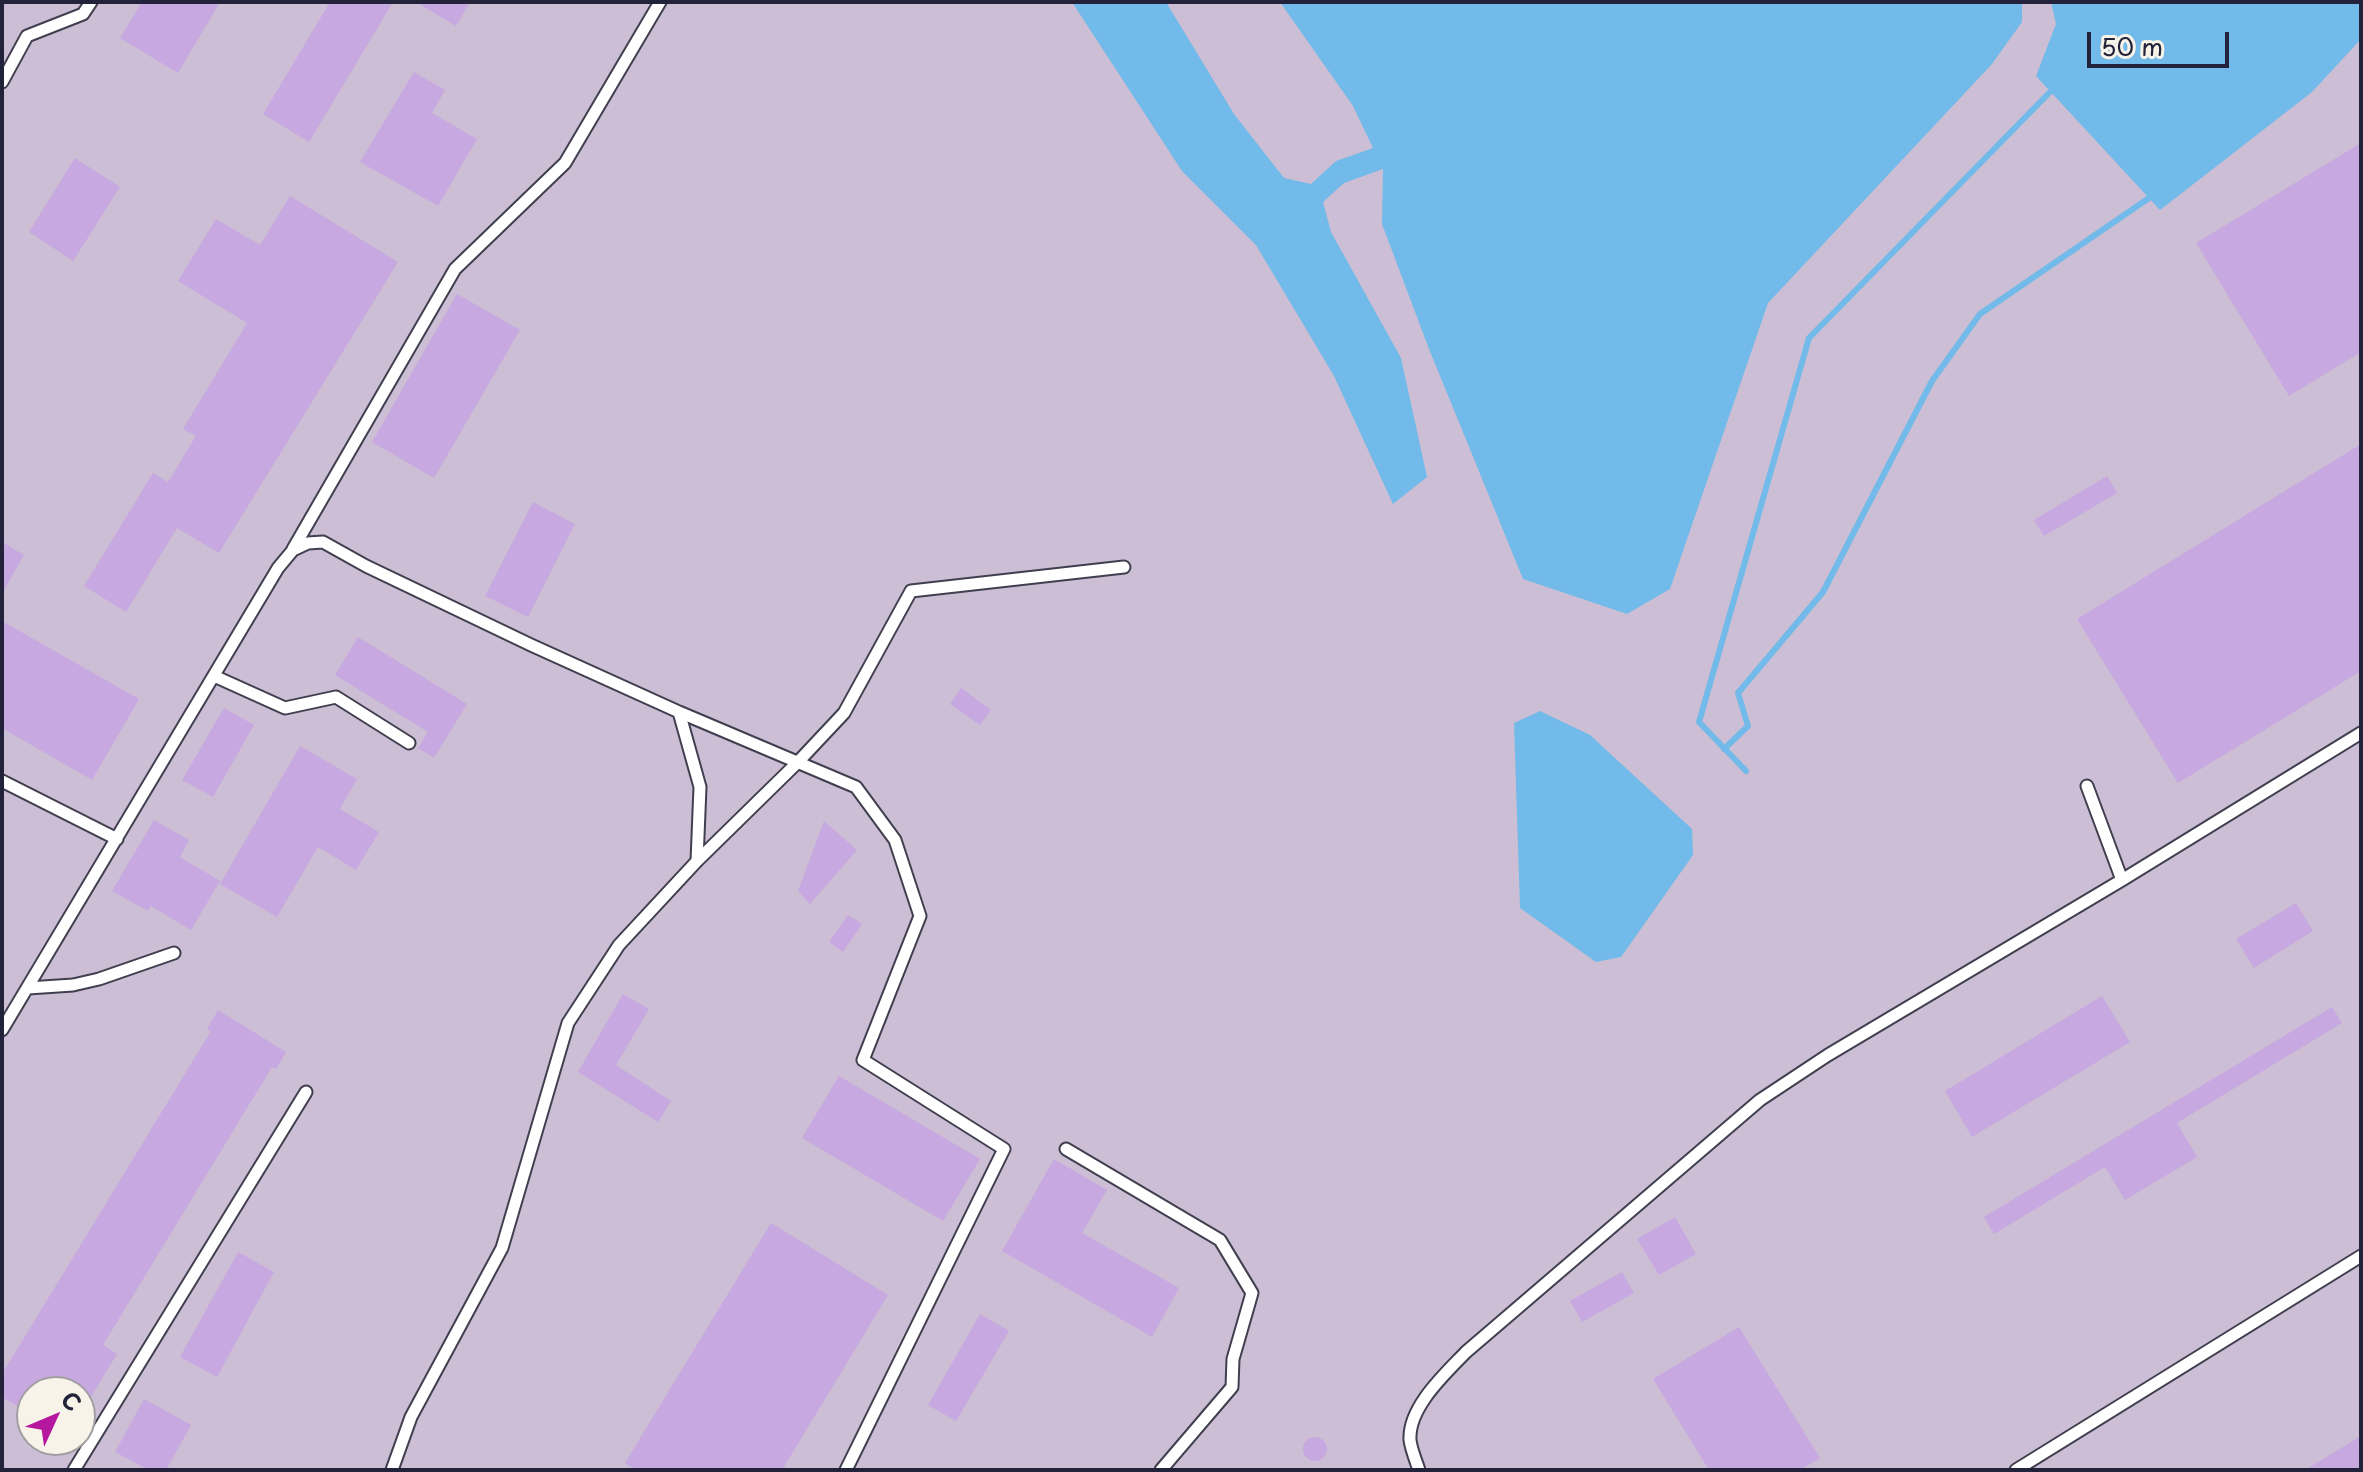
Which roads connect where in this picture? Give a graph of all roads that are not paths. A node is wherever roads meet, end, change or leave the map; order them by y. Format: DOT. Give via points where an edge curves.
graph roads {
  1 [pos="91,2"];
  2 [pos="660,2"];
  3 [pos="2,82"];
  4 [pos="293,550"];
  5 [pos="1124,567"];
  6 [pos="214,676"];
  7 [pos="679,712"];
  8 [pos="2361,733"];
  9 [pos="409,743"];
  10 [pos="798,762"];
  11 [pos="2,781"];
  12 [pos="2087,786"];
  13 [pos="117,839"];
  14 [pos="697,861"];
  15 [pos="2122,880"];
  16 [pos="174,953"];
  17 [pos="28,988"];
  18 [pos="2,1030"];
  19 [pos="306,1092"];
  20 [pos="1066,1149"];
  21 [pos="2361,1256"];
  22 [pos="74,1470"];
  23 [pos="392,1470"];
  24 [pos="846,1470"];
  25 [pos="1161,1470"];
  26 [pos="1419,1470"];
  27 [pos="2016,1470"];
  1 -- 3 [label="lane" via="83,14 27,36"];
  2 -- 4 [label="lane" via="565,163 455,269"];
  4 -- 6 [label="lane"];
  4 -- 7 [label="lane" via="323,542"];
  5 -- 10 [label="lane" via="911,591 844,713"];
  6 -- 9 [label="lane" via="285,708 336,697"];
  6 -- 13 [label="lane"];
  7 -- 10 [label="lane"];
  7 -- 14 [label="lane" via="700,787"];
  8 -- 15 [label="lane"];
  10 -- 14 [label="lane"];
  10 -- 24 [label="lane" via="856,787 895,840 920,916 863,1060 1004,1149"];
  11 -- 13 [label="lane"];
  12 -- 15 [label="lane"];
  13 -- 17 [label="lane"];
  14 -- 23 [label="lane" via="619,945 568,1023 502,1248 411,1417"];
  15 -- 26 [label="lane" via="1760,1100 1435,1384 1415,1415 1410,1439"];
  16 -- 17 [label="lane" via="99,979"];
  17 -- 18 [label="lane"];
  19 -- 22 [label="lane"];
  20 -- 25 [label="lane" via="1220,1240 1252,1293 1233,1359 1232,1387"];
  21 -- 27 [label="lane"];
}
